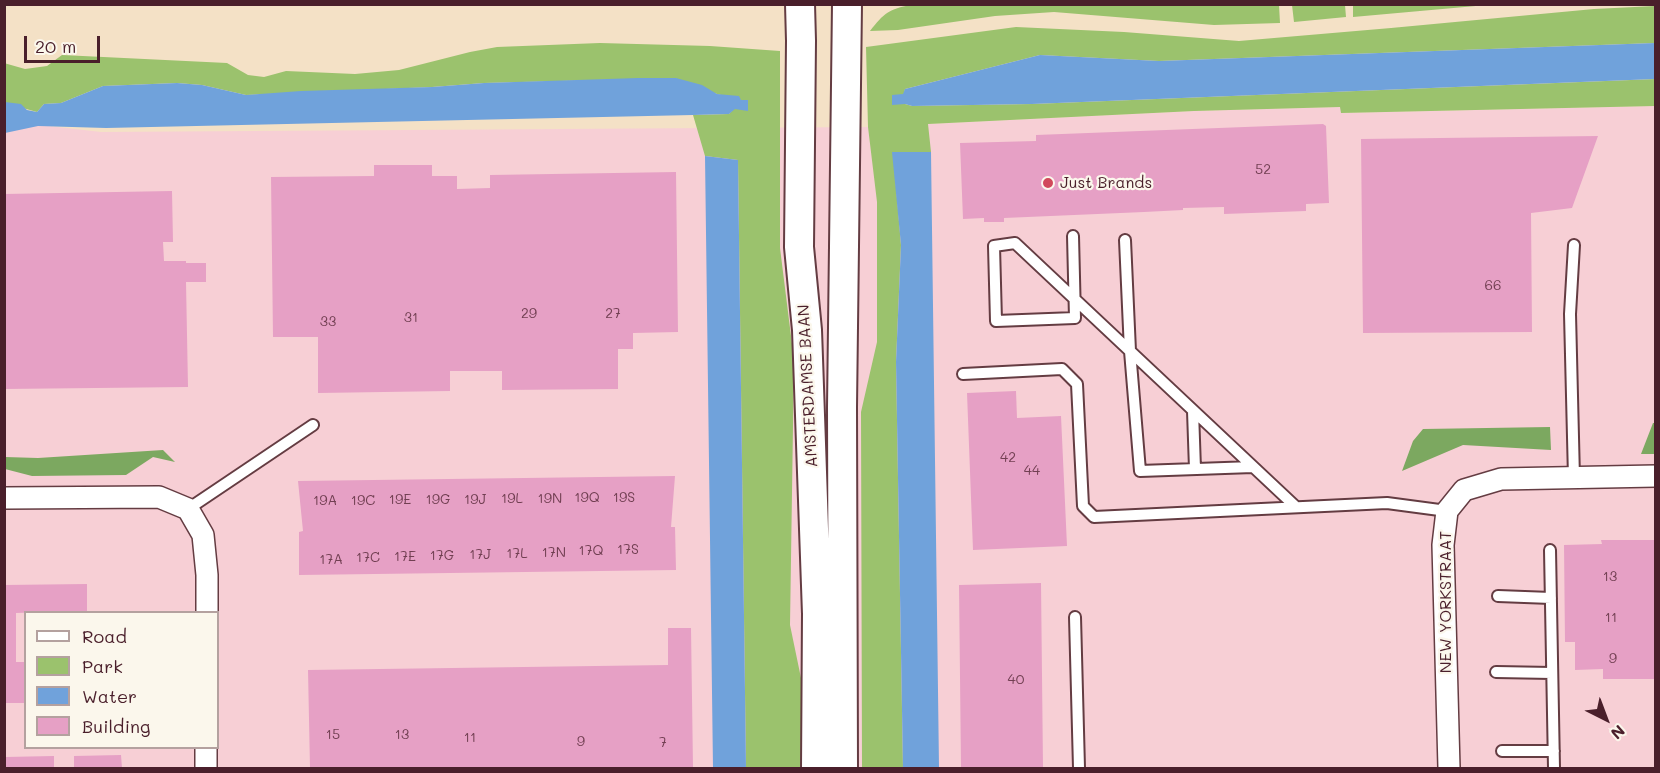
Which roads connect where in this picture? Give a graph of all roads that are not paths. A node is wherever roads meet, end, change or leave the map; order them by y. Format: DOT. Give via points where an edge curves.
graph roads {
  1 [pos="800,4"];
  2 [pos="847,4"];
  3 [pos="1073,236"];
  4 [pos="1125,240"];
  5 [pos="1574,245"];
  6 [pos="1074,299"];
  7 [pos="1130,351"];
  8 [pos="963,374"];
  9 [pos="1193,411"];
  10 [pos="313,425"];
  11 [pos="1253,467"];
  12 [pos="1195,469"];
  13 [pos="1656,476"];
  14 [pos="1575,478"];
  15 [pos="4,498"];
  16 [pos="1296,507"];
  17 [pos="188,509"];
  18 [pos="1447,511"];
  19 [pos="1550,550"];
  20 [pos="1498,596"];
  21 [pos="1551,598"];
  22 [pos="207,611"];
  23 [pos="1075,617"];
  24 [pos="1496,672"];
  25 [pos="1552,673"];
  26 [pos="206,749"];
  27 [pos="1554,750"];
  28 [pos="1502,751"];
  29 [pos="206,768"];
  30 [pos="816,768"];
  31 [pos="843,768"];
  32 [pos="1079,768"];
  33 [pos="1449,768"];
  34 [pos="1554,768"];
  1 -- 30 [label="main road, AMSTERDAMSE BAAN" via="799,247 807,330 817,602"];
  2 -- 31 [label="main road, AMSTERDAMSE BAAN"];
  3 -- 6 [label="lane"];
  4 -- 7 [label="lane"];
  5 -- 14 [label="lane" via="1570,314"];
  6 -- 6 [label="lane" via="1015,243 994,246 996,321 1075,318"];
  6 -- 7 [label="lane"];
  7 -- 9 [label="lane"];
  7 -- 12 [label="lane" via="1140,471"];
  8 -- 16 [label="lane" via="1062,369 1077,384 1083,506 1094,517"];
  9 -- 11 [label="lane"];
  9 -- 12 [label="lane"];
  10 -- 17 [label="lane"];
  11 -- 12 [label="lane"];
  11 -- 16 [label="lane"];
  13 -- 14 [label="street, NEW YORKSTRAAT"];
  14 -- 18 [label="street, NEW YORKSTRAAT" via="1501,479 1464,490"];
  15 -- 17 [label="street" via="159,496"];
  16 -- 18 [label="lane" via="1387,503"];
  17 -- 22 [label="street" via="203,536"];
  18 -- 33 [label="street, NEW YORKSTRAAT" via="1443,544"];
  19 -- 21 [label="lane"];
  20 -- 21 [label="lane"];
  21 -- 25 [label="lane"];
  23 -- 32 [label="lane"];
  24 -- 25 [label="lane"];
  25 -- 27 [label="lane"];
  26 -- 29 [label="street"];
  27 -- 28 [label="lane"];
  27 -- 34 [label="lane"];
}
